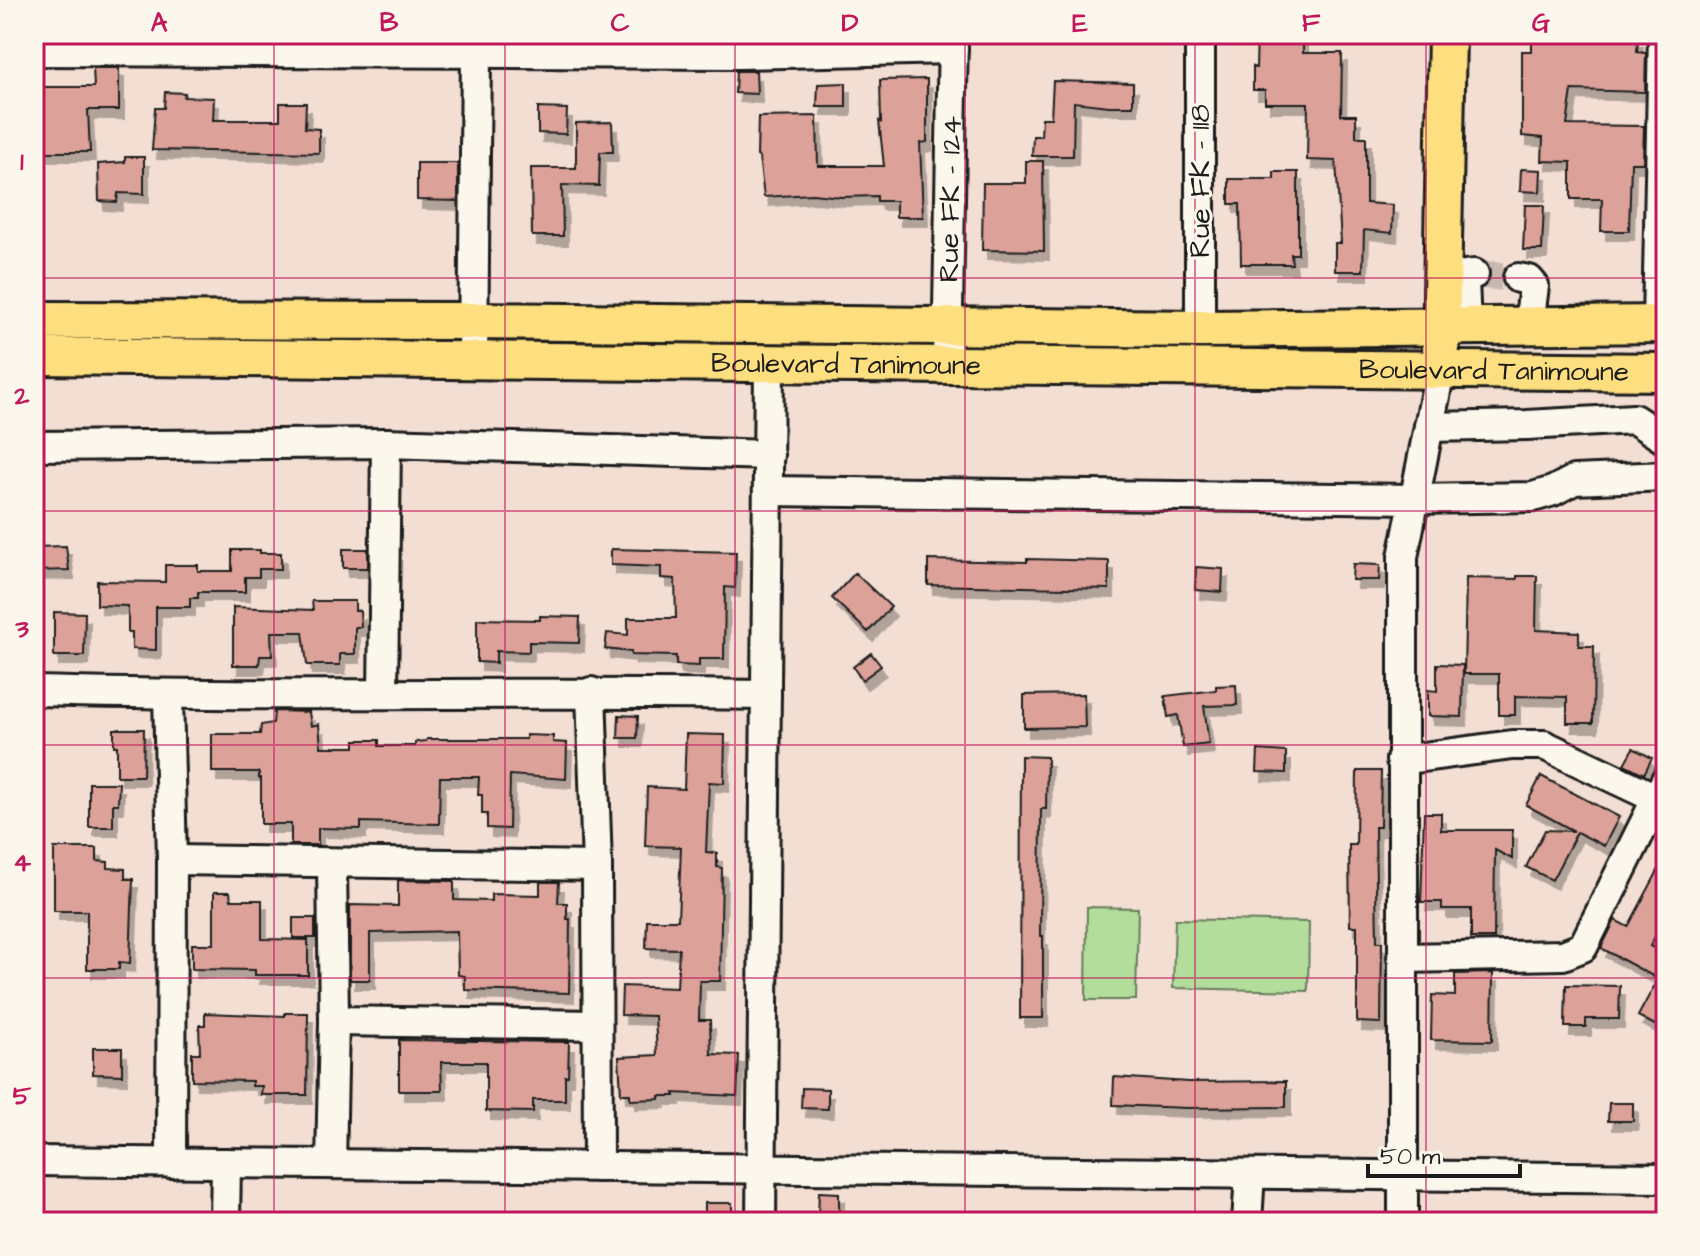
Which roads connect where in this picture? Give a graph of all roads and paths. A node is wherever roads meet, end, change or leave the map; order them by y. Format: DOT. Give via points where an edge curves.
graph roads {
  1 [pos="1200,34"];
  2 [pos="1447,34"];
  3 [pos="1663,34"];
  4 [pos="953,42"];
  5 [pos="229,43"];
  6 [pos="738,44"];
  7 [pos="34,51"];
  8 [pos="476,53"];
  9 [pos="1474,274"];
  10 [pos="1518,278"];
  11 [pos="1662,308"];
  12 [pos="34,320"];
  13 [pos="474,321"];
  14 [pos="1454,325"];
  15 [pos="1529,325"];
  16 [pos="948,327"];
  17 [pos="1200,329"];
  18 [pos="34,356"];
  19 [pos="473,359"];
  20 [pos="769,365"];
  21 [pos="947,365"];
  22 [pos="1440,371"];
  23 [pos="1662,372"];
  24 [pos="1429,427"];
  25 [pos="1666,440"];
  26 [pos="386,443"];
  27 [pos="34,446"];
  28 [pos="769,455"];
  29 [pos="1666,476"];
  30 [pos="768,491"];
  31 [pos="1415,499"];
  32 [pos="34,691"];
  33 [pos="591,692"];
  34 [pos="383,694"];
  35 [pos="168,695"];
  36 [pos="766,695"];
  37 [pos="1401,760"];
  38 [pos="1663,794"];
  39 [pos="172,860"];
  40 [pos="332,863"];
  41 [pos="597,866"];
  42 [pos="1402,958"];
  43 [pos="334,1021"];
  44 [pos="597,1025"];
  45 [pos="34,1161"];
  46 [pos="171,1163"];
  47 [pos="226,1163"];
  48 [pos="331,1164"];
  49 [pos="598,1167"];
  50 [pos="762,1169"];
  51 [pos="1250,1174"];
  52 [pos="1405,1176"];
  53 [pos="1666,1178"];
  54 [pos="225,1222"];
  55 [pos="761,1222"];
  56 [pos="1247,1222"];
  57 [pos="1403,1222"];
  1 -- 17 [label="street, Rue FK - 118"];
  2 -- 14 [label="main road"];
  3 -- 11 [label="street"];
  4 -- 6 [label="street"];
  4 -- 16 [label="street, Rue FK - 124"];
  5 -- 7 [label="street"];
  5 -- 8 [label="street"];
  6 -- 8 [label="street"];
  8 -- 13 [label="street"];
  9 -- 14 [label="street" via="1466,275"];
  10 -- 15 [label="street" via="1534,286"];
  11 -- 15 [label="main road, Boulevard Tanimoune"];
  12 -- 13 [label="main road, Boulevard Tanimoune"];
  13 -- 16 [label="main road, Boulevard Tanimoune"];
  13 -- 19 [label="street"];
  14 -- 15 [label="main road, Boulevard Tanimoune"];
  14 -- 17 [label="main road, Boulevard Tanimoune"];
  14 -- 22 [label="main road"];
  16 -- 17 [label="main road, Boulevard Tanimoune"];
  16 -- 21 [label="street, Rue FK - 124"];
  18 -- 19 [label="main road, Boulevard Tanimoune"];
  19 -- 20 [label="main road, Boulevard Tanimoune"];
  20 -- 21 [label="main road, Boulevard Tanimoune"];
  20 -- 28 [label="street"];
  21 -- 22 [label="main road, Boulevard Tanimoune"];
  22 -- 23 [label="main road, Boulevard Tanimoune"];
  22 -- 24 [label="street"];
  24 -- 25 [label="street" via="1634,419"];
  24 -- 31 [label="street"];
  26 -- 27 [label="street"];
  26 -- 28 [label="street"];
  26 -- 34 [label="street"];
  28 -- 30 [label="street"];
  29 -- 31 [label="street" via="1574,480 1533,497"];
  30 -- 31 [label="street"];
  30 -- 36 [label="street"];
  31 -- 37 [label="street" via="1403,557"];
  32 -- 35 [label="street"];
  33 -- 34 [label="street"];
  33 -- 36 [label="street"];
  33 -- 41 [label="street"];
  34 -- 35 [label="street"];
  35 -- 39 [label="street"];
  36 -- 50 [label="street"];
  37 -- 38 [label="street" via="1544,745"];
  37 -- 42 [label="street"];
  38 -- 42 [label="street" via="1579,951"];
  39 -- 40 [label="street"];
  39 -- 46 [label="street"];
  40 -- 41 [label="street"];
  40 -- 43 [label="street"];
  41 -- 44 [label="street"];
  42 -- 52 [label="street"];
  43 -- 44 [label="street"];
  43 -- 48 [label="street"];
  44 -- 49 [label="street"];
  45 -- 46 [label="street"];
  46 -- 47 [label="street"];
  47 -- 48 [label="street"];
  47 -- 54 [label="street"];
  48 -- 49 [label="street"];
  49 -- 50 [label="street"];
  50 -- 51 [label="street"];
  50 -- 55 [label="street"];
  51 -- 52 [label="street"];
  51 -- 56 [label="street"];
  52 -- 53 [label="street"];
  52 -- 57 [label="street"];
}
